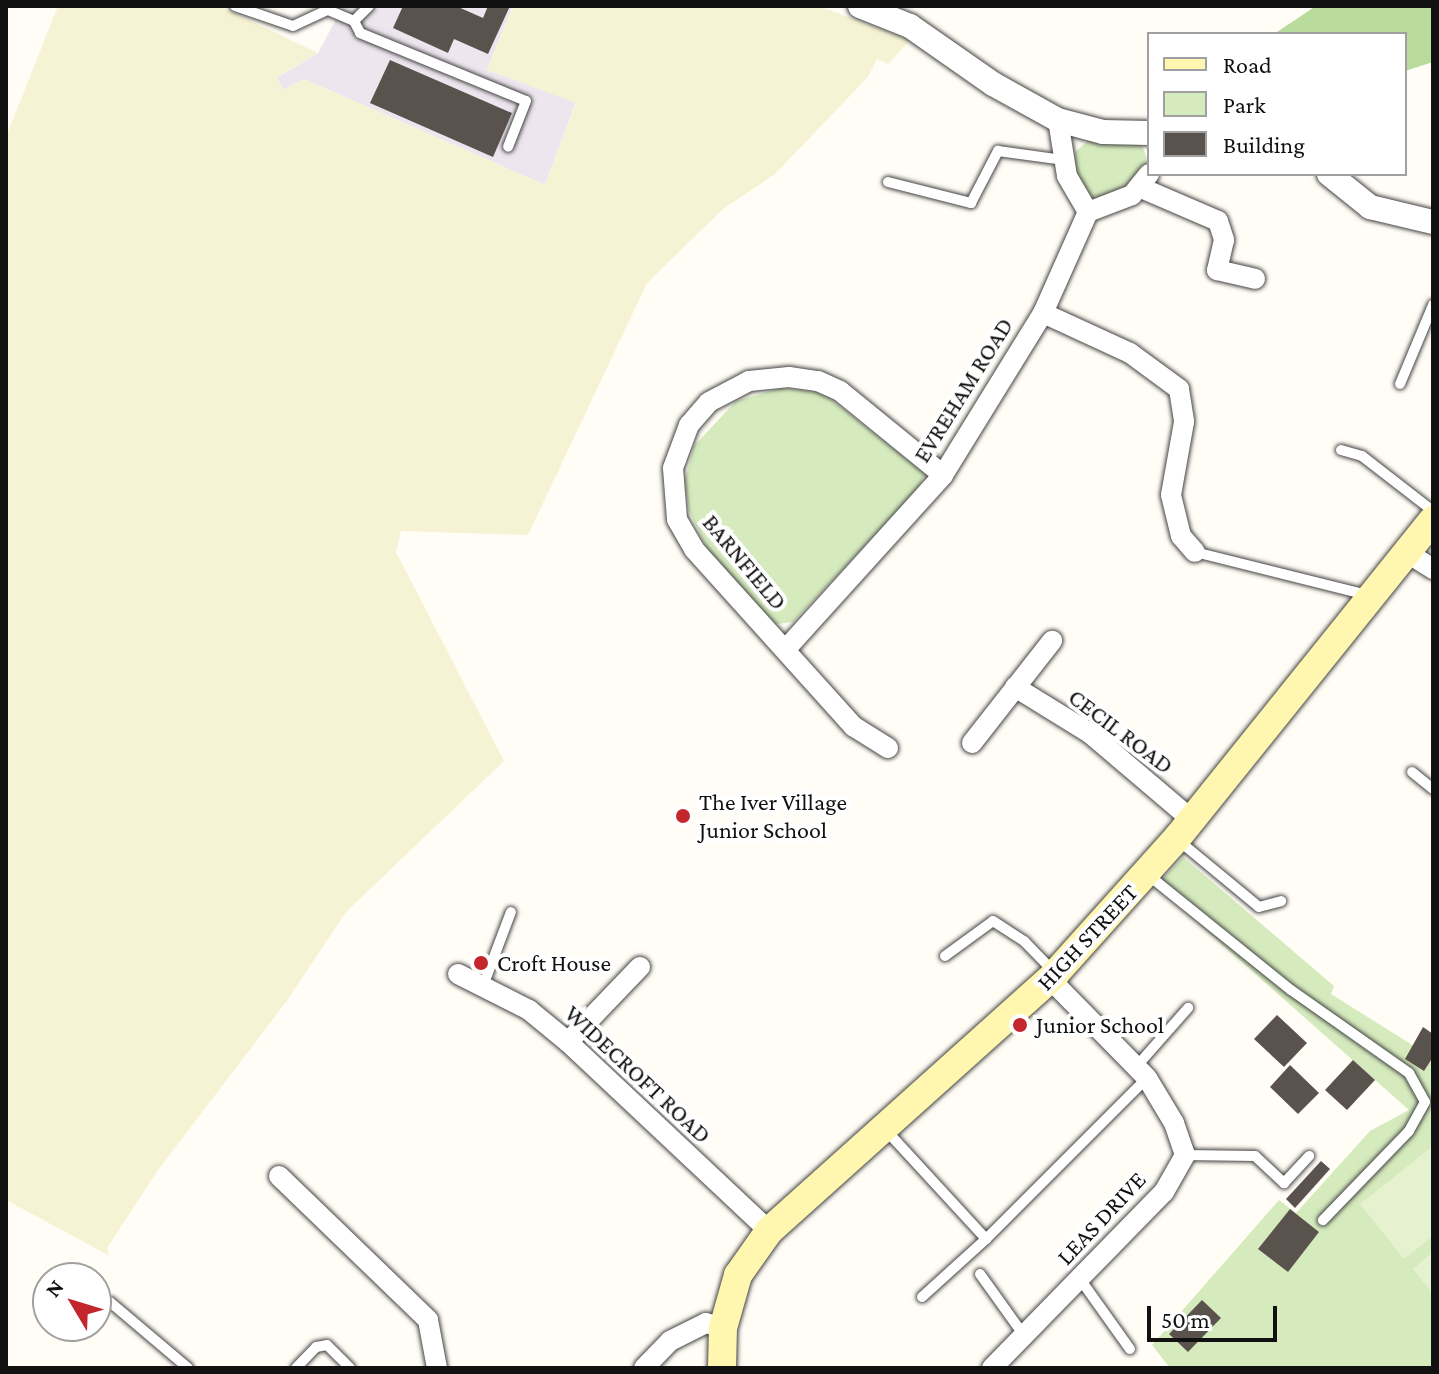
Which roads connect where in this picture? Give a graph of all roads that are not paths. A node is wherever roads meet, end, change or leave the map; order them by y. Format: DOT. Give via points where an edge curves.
graph roads {
  1 [pos="235,6"];
  2 [pos="369,6"];
  3 [pos="860,6"];
  4 [pos="354,21"];
  5 [pos="1058,120"];
  6 [pos="1147,133"];
  7 [pos="508,147"];
  8 [pos="1064,160"];
  9 [pos="1331,176"];
  10 [pos="1144,180"];
  11 [pos="888,182"];
  12 [pos="1088,212"];
  13 [pos="1433,222"];
  14 [pos="1255,279"];
  15 [pos="1433,305"];
  16 [pos="1043,313"];
  17 [pos="1400,384"];
  18 [pos="1341,450"];
  19 [pos="943,475"];
  20 [pos="1433,511"];
  21 [pos="1433,520"];
  22 [pos="1195,552"];
  23 [pos="1406,552"];
  24 [pos="1433,569"];
  25 [pos="1370,596"];
  26 [pos="1052,641"];
  27 [pos="786,649"];
  28 [pos="1015,687"];
  29 [pos="972,743"];
  30 [pos="888,748"];
  31 [pos="1412,772"];
  32 [pos="1433,789"];
  33 [pos="1184,829"];
  34 [pos="1146,873"];
  35 [pos="1281,901"];
  36 [pos="511,912"];
  37 [pos="945,956"];
  38 [pos="640,967"];
  39 [pos="458,974"];
  40 [pos="1052,976"];
  41 [pos="483,986"];
  42 [pos="1188,1008"];
  43 [pos="568,1042"];
  44 [pos="1141,1072"];
  45 [pos="883,1127"];
  46 [pos="1185,1155"];
  47 [pos="1309,1156"];
  48 [pos="279,1176"];
  49 [pos="1323,1220"];
  50 [pos="769,1231"];
  51 [pos="986,1239"];
  52 [pos="980,1274"];
  53 [pos="1080,1279"];
  54 [pos="922,1297"];
  55 [pos="112,1304"];
  56 [pos="723,1328"];
  57 [pos="1023,1334"];
  58 [pos="1130,1349"];
  59 [pos="188,1368"];
  60 [pos="296,1368"];
  61 [pos="350,1368"];
  62 [pos="437,1368"];
  63 [pos="644,1368"];
  64 [pos="722,1368"];
  65 [pos="992,1368"];
  1 -- 4 [label="lane" via="293,26 328,10"];
  2 -- 4 [label="lane"];
  3 -- 5 [label="street" via="910,26 993,84"];
  4 -- 7 [label="lane" via="360,33 526,101"];
  5 -- 6 [label="street" via="1103,132"];
  5 -- 8 [label="street"];
  8 -- 11 [label="lane" via="998,151 971,203"];
  8 -- 12 [label="street"];
  9 -- 13 [label="street" via="1370,207"];
  10 -- 12 [label="street" via="1109,208"];
  10 -- 14 [label="street" via="1218,221 1224,240 1217,270"];
  12 -- 16 [label="street, EVREHAM ROAD"];
  15 -- 17 [label="lane"];
  16 -- 19 [label="street, EVREHAM ROAD"];
  16 -- 22 [label="street" via="1130,353 1179,389 1184,422 1171,495 1181,536"];
  18 -- 20 [label="lane" via="1362,456"];
  19 -- 27 [label="street, EVREHAM ROAD"];
  19 -- 27 [label="street, BARNFIELD" via="870,413 818,381 768,377 728,389 709,402 689,425 673,468 677,519 694,549"];
  21 -- 23 [label="main road, HIGH STREET"];
  22 -- 25 [label="lane"];
  23 -- 24 [label="street"];
  23 -- 25 [label="main road, HIGH STREET"];
  25 -- 33 [label="main road, HIGH STREET"];
  26 -- 28 [label="street"];
  27 -- 30 [label="street, BARNFIELD" via="854,727"];
  28 -- 29 [label="street"];
  28 -- 33 [label="street, CECIL ROAD" via="1091,734"];
  31 -- 32 [label="lane"];
  33 -- 34 [label="main road, HIGH STREET"];
  33 -- 35 [label="lane" via="1259,907"];
  34 -- 40 [label="main road, HIGH STREET"];
  34 -- 49 [label="lane" via="1291,990 1409,1073 1425,1102 1409,1131"];
  36 -- 41 [label="lane"];
  37 -- 40 [label="lane" via="993,921 1024,941"];
  38 -- 43 [label="street"];
  39 -- 41 [label="street, WIDECROFT ROAD"];
  40 -- 44 [label="street"];
  40 -- 45 [label="main road, HIGH STREET"];
  41 -- 43 [label="street, WIDECROFT ROAD" via="529,1010"];
  42 -- 44 [label="lane"];
  43 -- 50 [label="street, WIDECROFT ROAD"];
  44 -- 46 [label="street" via="1174,1123"];
  44 -- 51 [label="lane"];
  45 -- 50 [label="main road, HIGH STREET"];
  45 -- 51 [label="lane"];
  46 -- 47 [label="lane" via="1255,1156 1284,1183"];
  46 -- 53 [label="street, LEAS DRIVE" via="1164,1192"];
  48 -- 62 [label="street" via="428,1320"];
  50 -- 56 [label="main road, HIGH STREET" via="738,1275"];
  51 -- 54 [label="lane"];
  52 -- 57 [label="lane"];
  53 -- 57 [label="street, LEAS DRIVE"];
  53 -- 58 [label="lane"];
  55 -- 59 [label="lane"];
  56 -- 63 [label="street" via="706,1323 670,1341"];
  56 -- 64 [label="main road, HIGH STREET"];
  57 -- 65 [label="street, LEAS DRIVE"];
  60 -- 61 [label="lane" via="316,1347 327,1345"];
}
